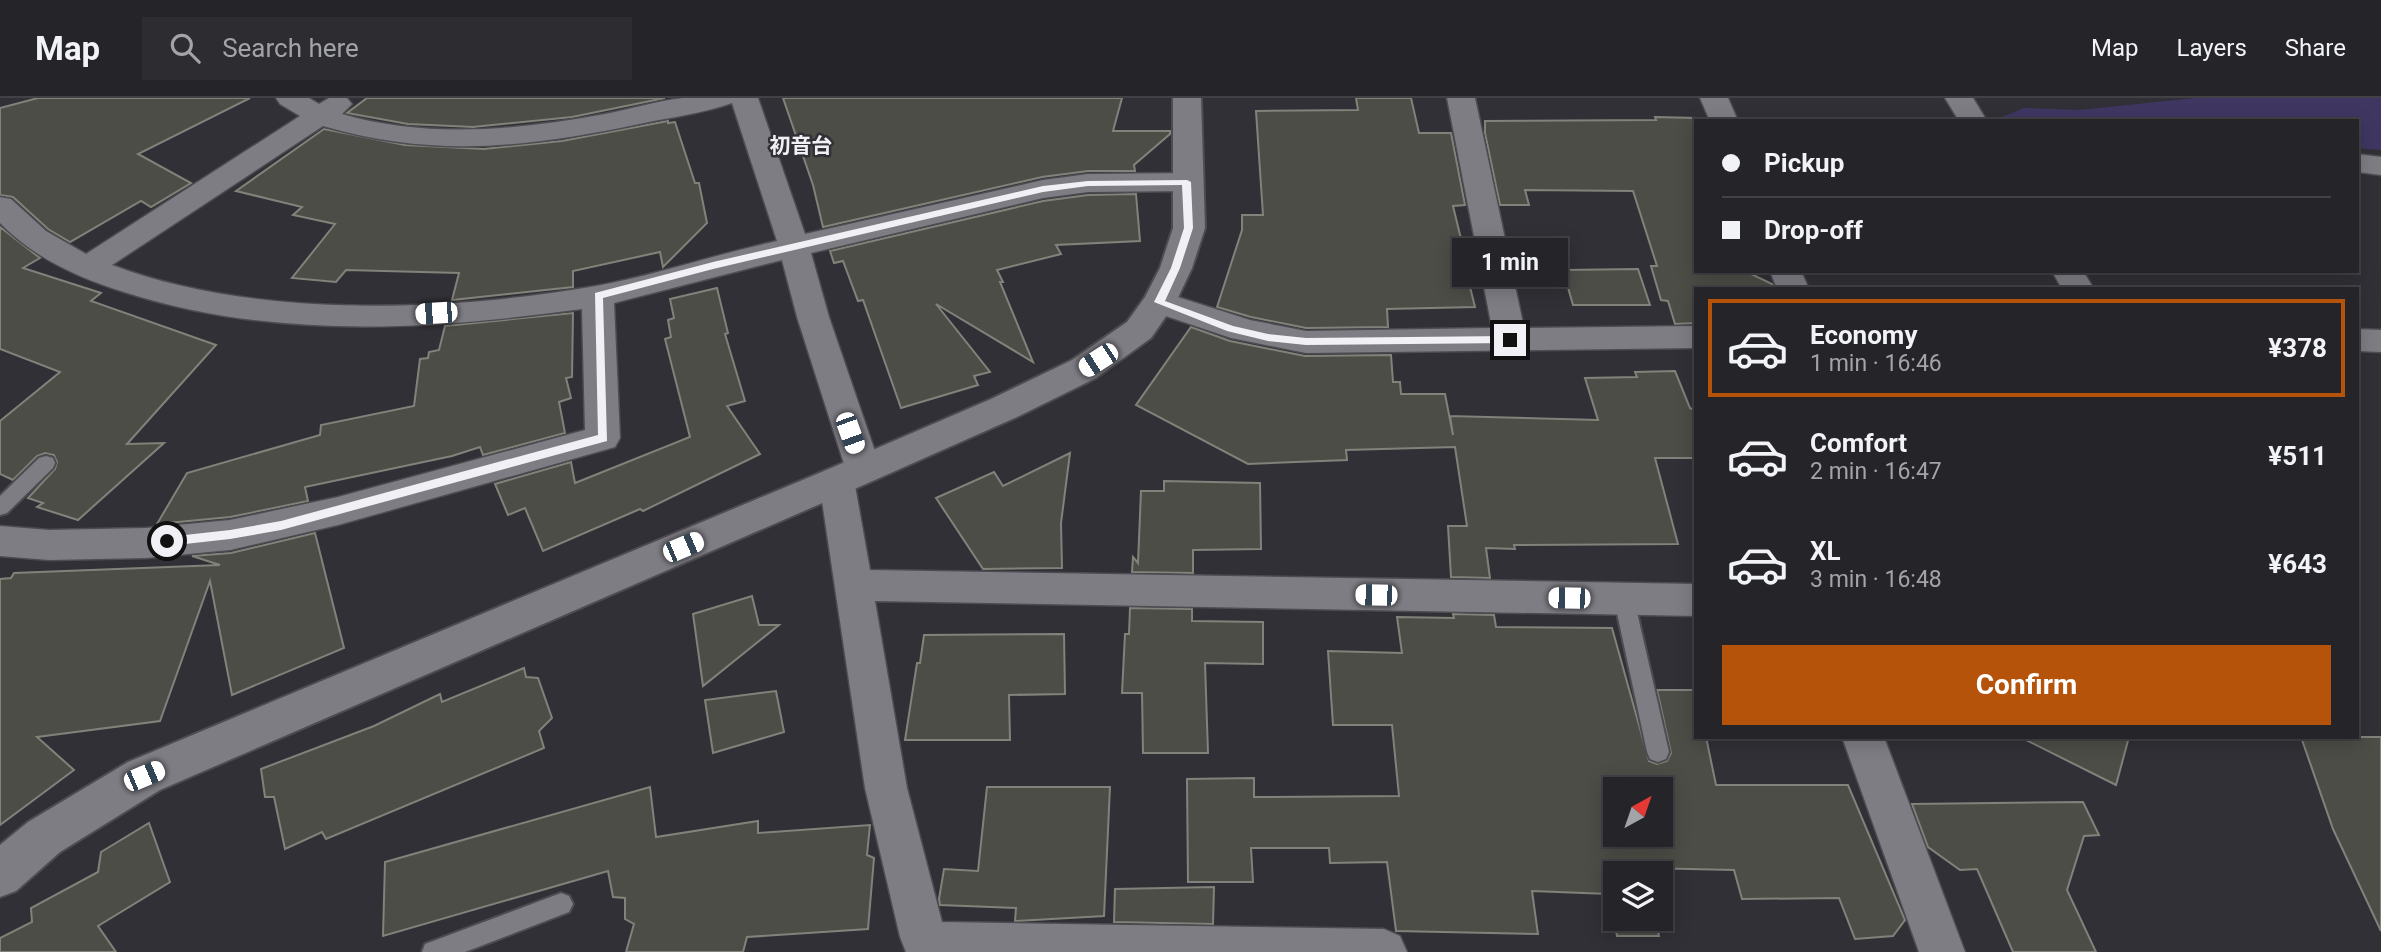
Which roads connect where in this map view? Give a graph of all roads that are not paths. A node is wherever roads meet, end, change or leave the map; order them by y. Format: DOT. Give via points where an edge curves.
graph roads {
  1 [pos="290,98"];
  2 [pos="348,98"];
  3 [pos="722,98"];
  4 [pos="744,98"];
  5 [pos="1187,98"];
  6 [pos="1461,98"];
  7 [pos="1714,98"];
  8 [pos="1959,98"];
  9 [pos="321,116"];
  10 [pos="1723,119"];
  11 [pos="1972,119"];
  12 [pos="2359,163"];
  13 [pos="2381,166"];
  14 [pos="1187,182"];
  15 [pos="0,207"];
  16 [pos="794,247"];
  17 [pos="86,268"];
  18 [pos="598,296"];
  19 [pos="1159,302"];
  20 [pos="1694,337"];
  21 [pos="1510,340"];
  22 [pos="2359,340"];
  23 [pos="2381,341"];
  24 [pos="46,463"];
  25 [pos="850,475"];
  26 [pos="0,508"];
  27 [pos="4,547"];
  28 [pos="854,586"];
  29 [pos="1623,599"];
  30 [pos="1694,600"];
  31 [pos="1864,739"];
  32 [pos="1658,752"];
  33 [pos="0,875"];
  34 [pos="561,904"];
  35 [pos="434,952"];
  36 [pos="1384,952"];
  37 [pos="1942,952"];
  1 -- 9 [label="street"];
  2 -- 9 [label="street"];
  3 -- 9 [label="street" via="522,137 414,137"];
  4 -- 16 [label="street"];
  5 -- 14 [label="street"];
  6 -- 21 [label="street"];
  7 -- 10 [label="street"];
  8 -- 11 [label="street"];
  9 -- 17 [label="street"];
  12 -- 13 [label="street"];
  14 -- 16 [label="street" via="1088,183 1043,189"];
  14 -- 19 [label="street" via="1189,228"];
  15 -- 17 [label="street" via="18,225"];
  16 -- 18 [label="street"];
  16 -- 25 [label="street"];
  17 -- 18 [label="street" via="131,285 216,305 307,316 464,312"];
  18 -- 27 [label="street" via="603,438 268,528 146,543"];
  19 -- 21 [label="street" via="1268,338 1306,342"];
  19 -- 25 [label="street" via="1139,330 1084,369"];
  20 -- 21 [label="street"];
  22 -- 23 [label="street"];
  24 -- 26 [label="lane"];
  25 -- 28 [label="street"];
  25 -- 33 [label="street" via="144,776 44,837"];
  28 -- 29 [label="street"];
  28 -- 36 [label="street" via="886,789 923,937 937,945"];
  29 -- 30 [label="street"];
  29 -- 32 [label="lane"];
  31 -- 37 [label="street"];
  34 -- 35 [label="lane"];
}
